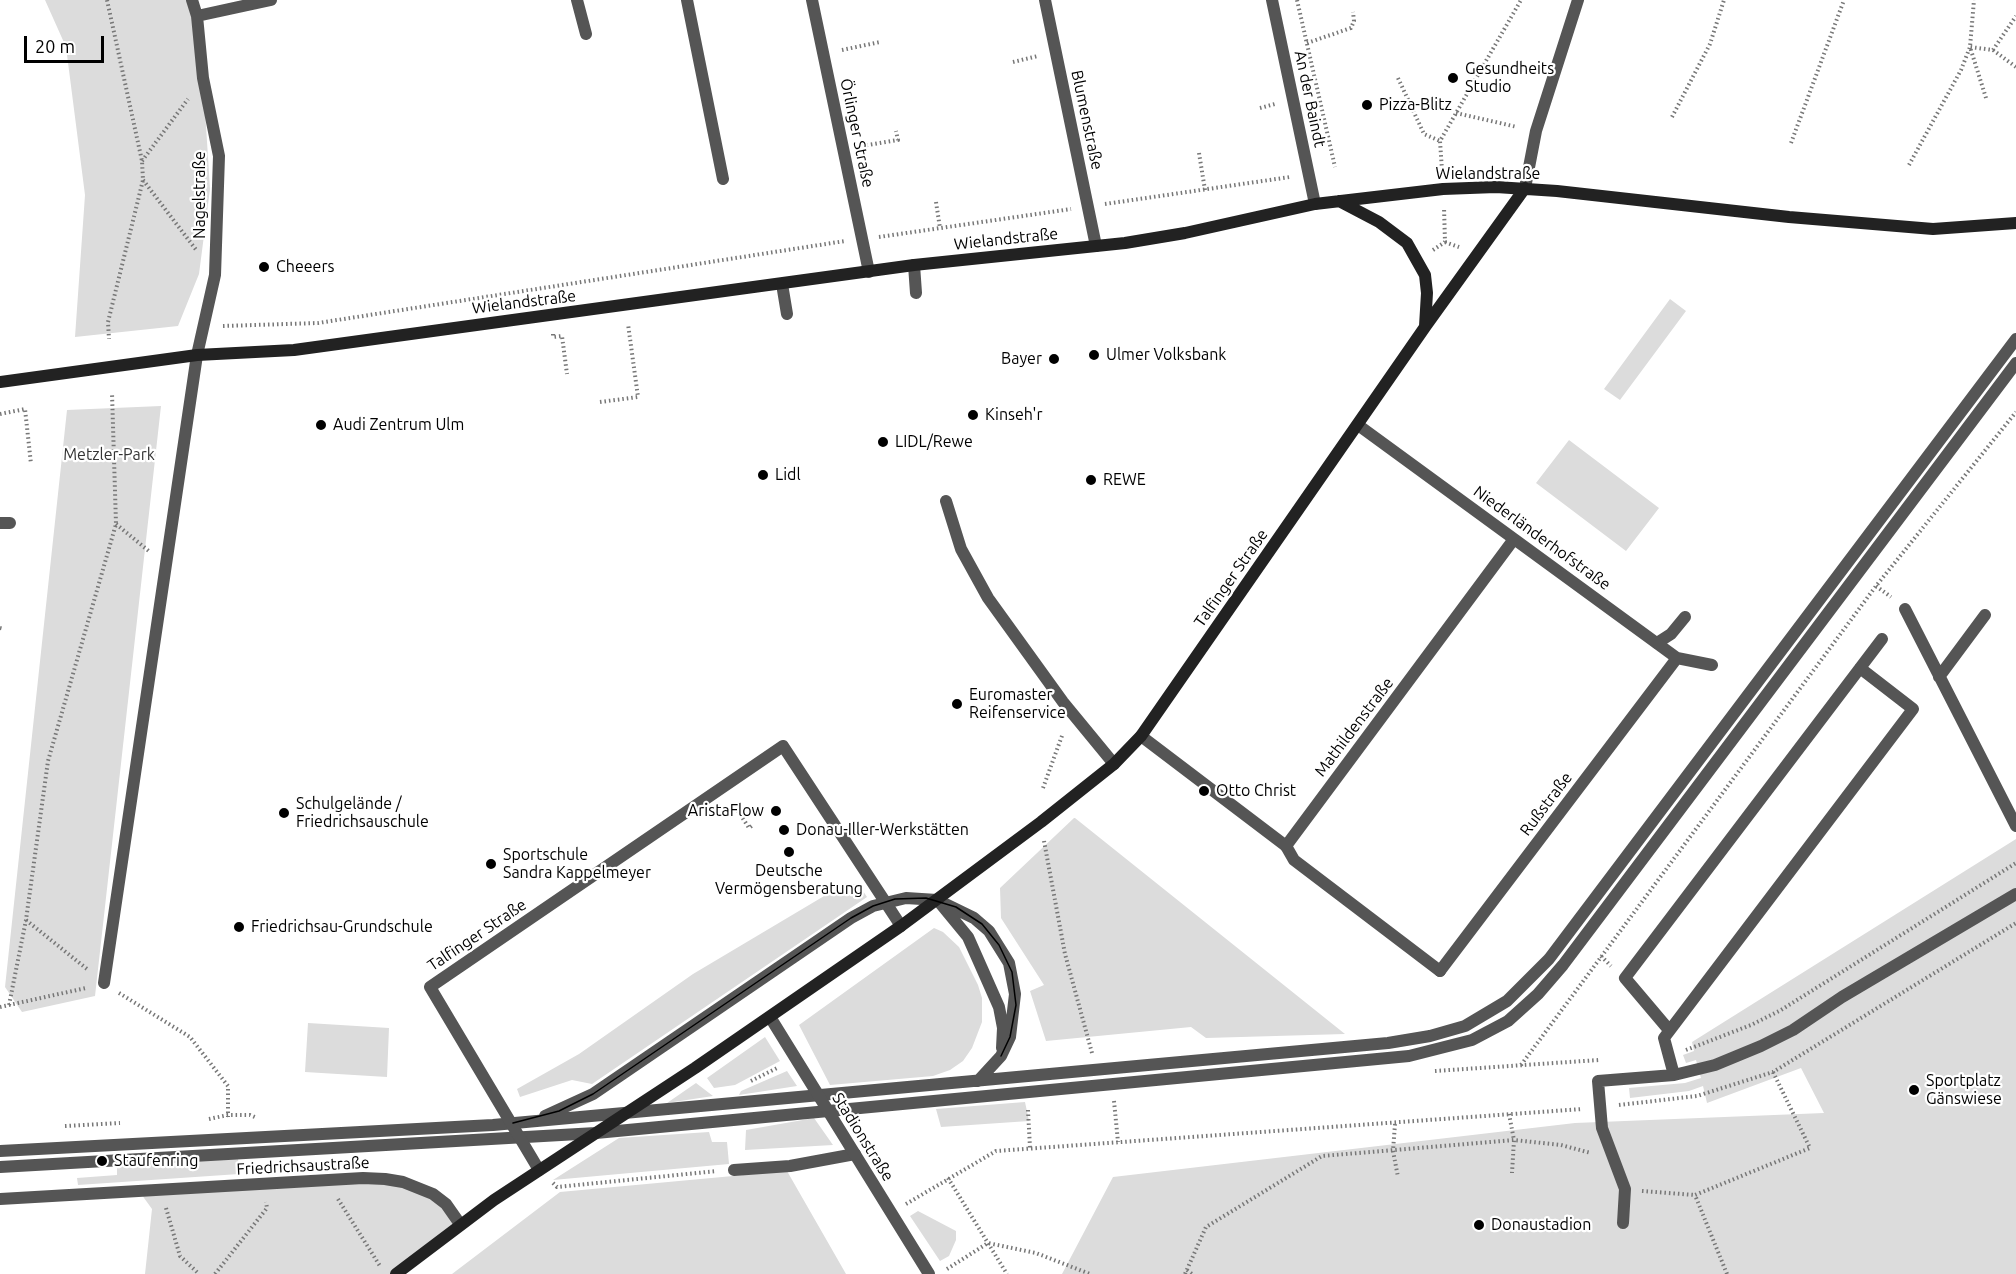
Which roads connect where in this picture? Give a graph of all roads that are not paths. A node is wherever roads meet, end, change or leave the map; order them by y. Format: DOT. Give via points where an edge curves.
graph roads {
  1 [pos="192,0"];
  2 [pos="271,0"];
  3 [pos="577,0"];
  4 [pos="687,0"];
  5 [pos="812,0"];
  6 [pos="1045,0"];
  7 [pos="1272,0"];
  8 [pos="1578,0"];
  9 [pos="197,16"];
  10 [pos="586,34"];
  11 [pos="723,179"];
  12 [pos="1525,188"];
  13 [pos="1338,201"];
  14 [pos="1315,204"];
  15 [pos="2015,224"];
  16 [pos="1096,246"];
  17 [pos="914,265"];
  18 [pos="869,272"];
  19 [pos="782,285"];
  20 [pos="916,293"];
  21 [pos="787,314"];
  22 [pos="1425,327"];
  23 [pos="2016,339"];
  24 [pos="197,355"];
  25 [pos="2016,363"];
  26 [pos="0,382"];
  27 [pos="1358,425"];
  28 [pos="946,501"];
  29 [pos="1514,539"];
  30 [pos="1905,609"];
  31 [pos="1985,615"];
  32 [pos="1685,617"];
  33 [pos="1882,639"];
  34 [pos="1657,643"];
  35 [pos="1677,658"];
  36 [pos="1712,665"];
  37 [pos="1860,668"];
  38 [pos="1939,677"];
  39 [pos="1141,736"];
  40 [pos="1114,764"];
  41 [pos="2016,826"];
  42 [pos="1286,846"];
  43 [pos="2016,894"];
  44 [pos="937,900"];
  45 [pos="885,902"];
  46 [pos="901,926"];
  47 [pos="104,983"];
  48 [pos="770,1017"];
  49 [pos="1669,1030"];
  50 [pos="1001,1056"];
  51 [pos="1674,1075"];
  52 [pos="980,1080"];
  53 [pos="818,1095"];
  54 [pos="910,1104"];
  55 [pos="829,1112"];
  56 [pos="628,1113"];
  57 [pos="511,1123"];
  58 [pos="596,1133"];
  59 [pos="519,1138"];
  60 [pos="0,1151"];
  61 [pos="855,1154"];
  62 [pos="0,1167"];
  63 [pos="539,1170"];
  64 [pos="734,1170"];
  65 [pos="0,1199"];
  66 [pos="1623,1223"];
  67 [pos="460,1224"];
  68 [pos="396,1274"];
  69 [pos="929,1274"];
  1 -- 9 [label="street, Nagelstraße"];
  2 -- 9 [label="street"];
  3 -- 10 [label="street"];
  4 -- 11 [label="street"];
  5 -- 18 [label="street, Örlinger Straße"];
  6 -- 16 [label="street, Blumenstraße"];
  7 -- 14 [label="street, An der Baindt"];
  8 -- 12 [label="street" via="1536,131"];
  9 -- 24 [label="street, Nagelstraße" via="203,78 219,156 215,275"];
  12 -- 13 [label="street, Wielandstraße" via="1443,189"];
  12 -- 15 [label="street, Wielandstraße" via="1933,229"];
  12 -- 22 [label="street, Talfinger Straße"];
  13 -- 14 [label="street, Wielandstraße"];
  13 -- 22 [label="street" via="1396,232 1418,260 1427,293"];
  14 -- 16 [label="street, Wielandstraße" via="1185,233"];
  16 -- 17 [label="street, Wielandstraße"];
  17 -- 18 [label="street, Wielandstraße"];
  17 -- 20 [label="street"];
  18 -- 19 [label="street, Wielandstraße"];
  19 -- 21 [label="street"];
  19 -- 24 [label="street, Wielandstraße" via="294,350"];
  22 -- 27 [label="street, Talfinger Straße"];
  23 -- 52 [label="street" via="1549,959 1494,1011 1465,1026 1408,1040"];
  24 -- 26 [label="street, Wielandstraße"];
  24 -- 47 [label="street, Nagelstraße"];
  25 -- 54 [label="street" via="1574,952 1545,987 1508,1021 1472,1040 1410,1056"];
  27 -- 29 [label="street, Niederländerhofstraße"];
  27 -- 39 [label="street, Talfinger Straße"];
  28 -- 40 [label="street" via="961,549 988,598"];
  29 -- 34 [label="street, Niederländerhofstraße"];
  29 -- 42 [label="street, Mathildenstraße"];
  30 -- 38 [label="street"];
  31 -- 38 [label="street"];
  32 -- 34 [label="street"];
  33 -- 37 [label="street"];
  34 -- 35 [label="street, Niederländerhofstraße"];
  35 -- 36 [label="street, Niederländerhofstraße"];
  35 -- 42 [label="street, Rußstraße" via="1440,971 1294,860"];
  37 -- 49 [label="street" via="1625,978"];
  37 -- 49 [label="street" via="1912,709"];
  38 -- 41 [label="street"];
  39 -- 40 [label="street, Talfinger Straße"];
  39 -- 42 [label="street"];
  40 -- 44 [label="street, Talfinger Straße"];
  43 -- 51 [label="street" via="1793,1030 1715,1065"];
  44 -- 45 [label="street" via="906,898"];
  44 -- 46 [label="street, Talfinger Straße"];
  44 -- 50 [label="street" via="968,937 999,1007 1003,1028"];
  44 -- 50 [label="street" via="982,924 1009,963 1015,1016"];
  45 -- 46 [label="street, Talfinger Straße"];
  45 -- 57 [label="street" via="851,918 593,1094 559,1111"];
  45 -- 57 [label="street, Talfinger Straße" via="783,746 430,987"];
  46 -- 48 [label="street, Talfinger Straße"];
  48 -- 53 [label="street, Stadionstraße"];
  48 -- 56 [label="street, Talfinger Straße"];
  49 -- 51 [label="street" via="1664,1038"];
  50 -- 52 [label="street"];
  51 -- 66 [label="street" via="1598,1081 1602,1128 1625,1190"];
  52 -- 53 [label="street"];
  52 -- 54 [label="street" via="955,1093"];
  53 -- 55 [label="street, Stadionstraße"];
  53 -- 56 [label="street"];
  54 -- 55 [label="street"];
  55 -- 58 [label="street"];
  55 -- 61 [label="street, Stadionstraße"];
  56 -- 57 [label="street"];
  56 -- 58 [label="street, Talfinger Straße"];
  57 -- 59 [label="street, Talfinger Straße"];
  57 -- 60 [label="street"];
  58 -- 59 [label="street"];
  58 -- 63 [label="street, Talfinger Straße"];
  59 -- 62 [label="street"];
  59 -- 63 [label="street, Talfinger Straße"];
  61 -- 64 [label="street" via="790,1166"];
  61 -- 69 [label="street, Stadionstraße"];
  63 -- 67 [label="street"];
  65 -- 67 [label="street, Friedrichsaustraße" via="384,1179 419,1187 446,1204"];
  67 -- 68 [label="street"];
}
